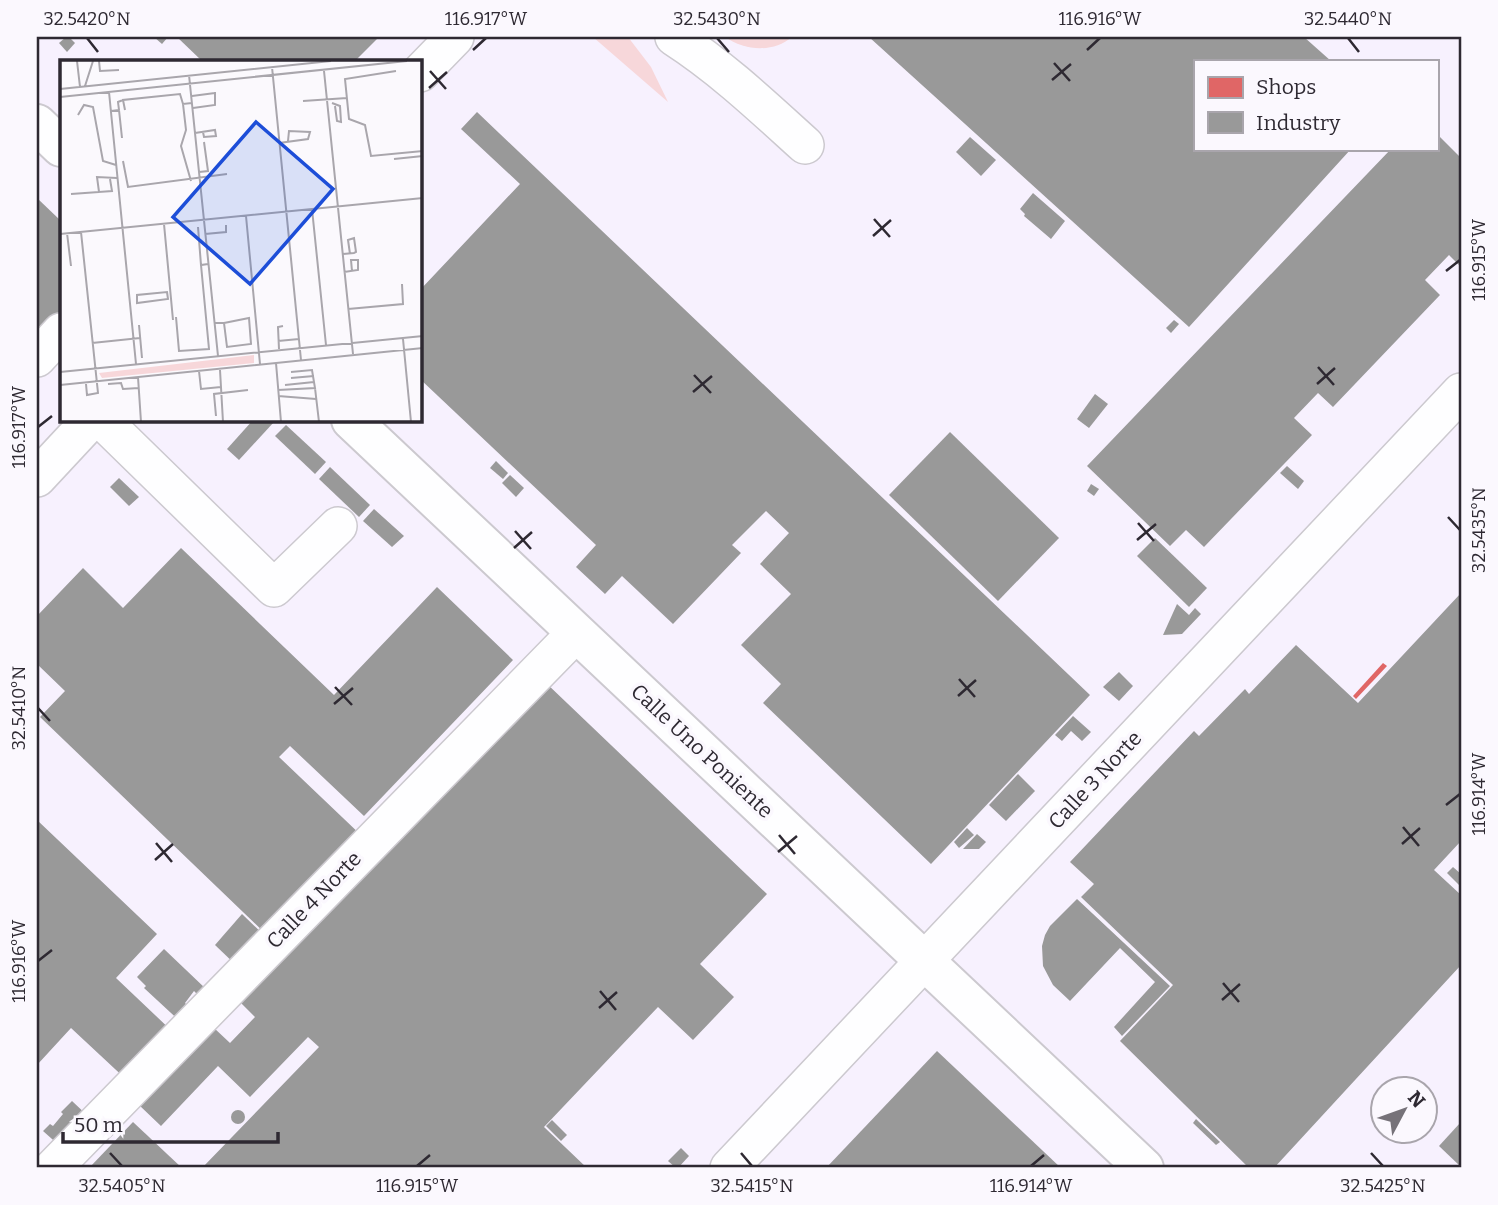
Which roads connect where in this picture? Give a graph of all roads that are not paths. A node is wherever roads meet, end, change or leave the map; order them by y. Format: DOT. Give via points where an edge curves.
graph roads {
  1 [pos="455,37"];
  2 [pos="674,37"];
  3 [pos="422,71"];
  4 [pos="37,124"];
  5 [pos="804,145"];
  6 [pos="60,146"];
  7 [pos="60,333"];
  8 [pos="37,358"];
  9 [pos="1461,392"];
  10 [pos="89,422"];
  11 [pos="104,422"];
  12 [pos="353,422"];
  13 [pos="37,478"];
  14 [pos="338,526"];
  15 [pos="576,633"];
  16 [pos="924,961"];
  17 [pos="53,1168"];
  18 [pos="729,1168"];
  19 [pos="1144,1168"];
  1 -- 3 [label="street"];
  2 -- 5 [label="street" via="755,99"];
  4 -- 6 [label="main road"];
  7 -- 8 [label="street"];
  9 -- 16 [label="street, Calle 3 Norte"];
  10 -- 13 [label="street"];
  11 -- 14 [label="street" via="274,588"];
  12 -- 15 [label="main road, Calle Uno Poniente"];
  15 -- 16 [label="main road, Calle Uno Poniente"];
  15 -- 17 [label="street, Calle 4 Norte"];
  16 -- 18 [label="street, Calle 3 Norte"];
  16 -- 19 [label="main road, Calle Uno Poniente"];
}
